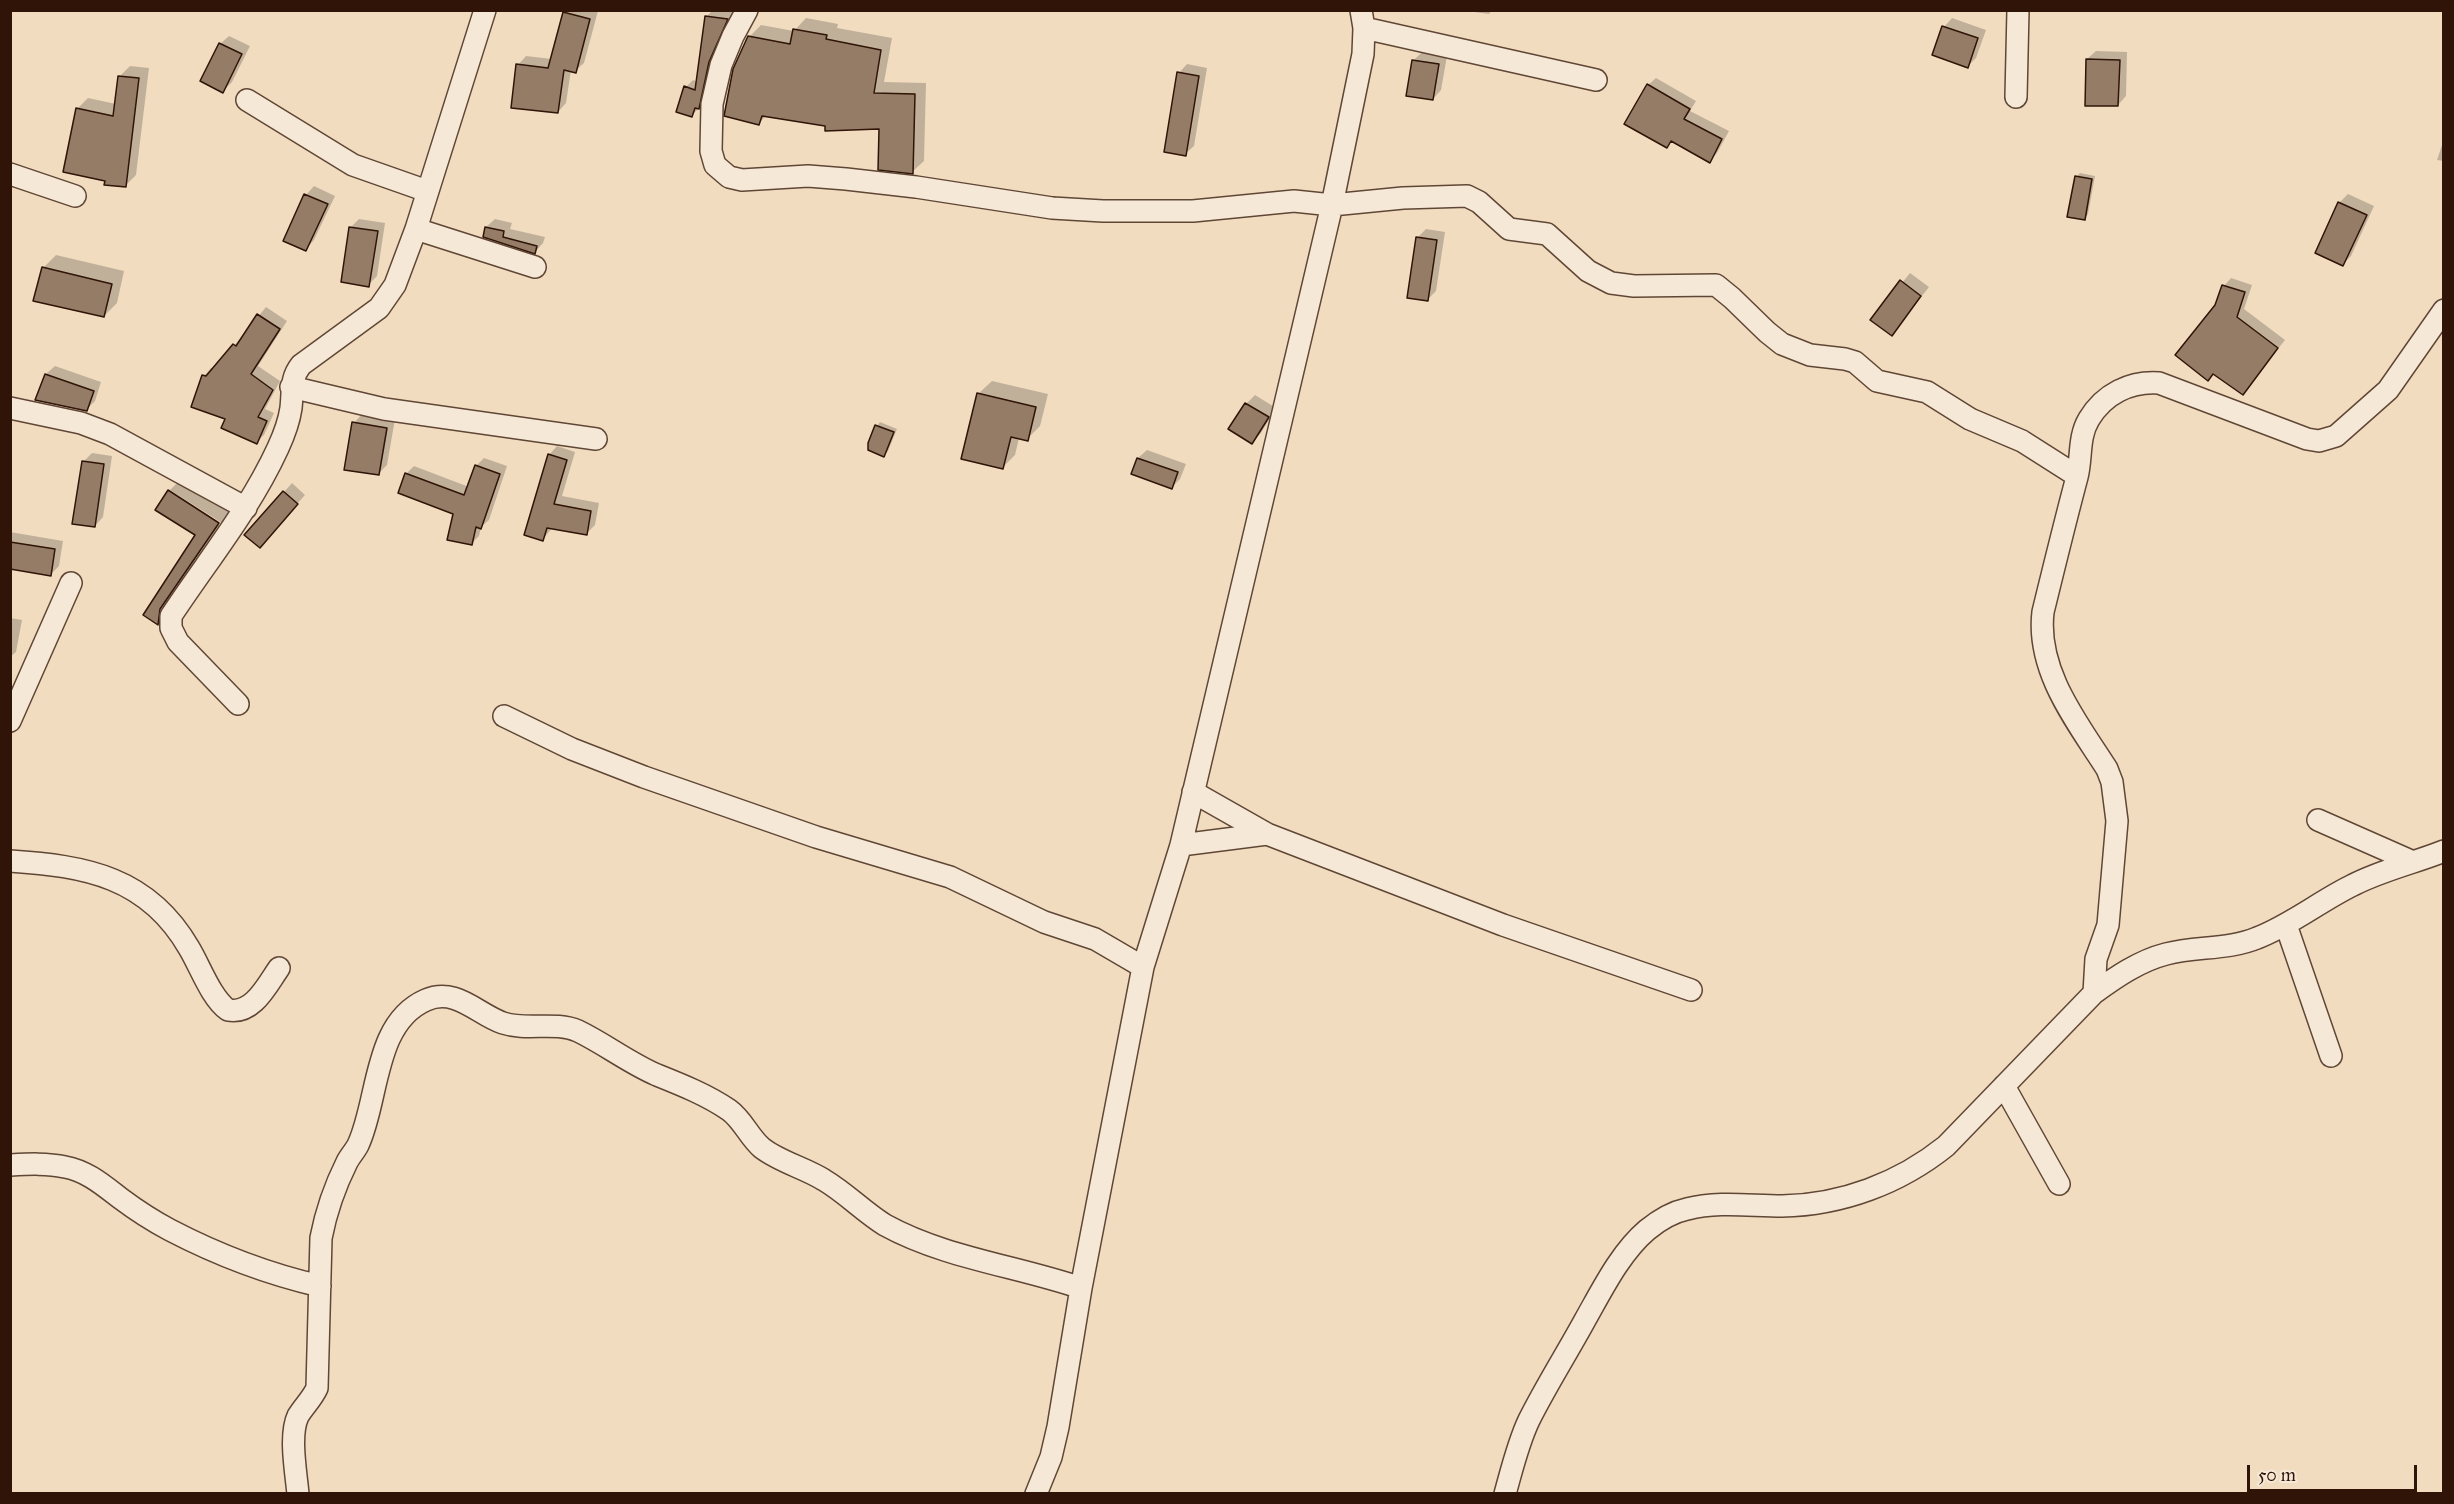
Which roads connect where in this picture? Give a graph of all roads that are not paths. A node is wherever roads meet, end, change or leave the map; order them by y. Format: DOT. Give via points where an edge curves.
graph roads {
  1 [pos="485,10"];
  2 [pos="747,10"];
  3 [pos="2018,10"];
  4 [pos="1362,19"];
  5 [pos="1596,80"];
  6 [pos="2016,97"];
  7 [pos="247,100"];
  8 [pos="10,174"];
  9 [pos="427,191"];
  10 [pos="75,196"];
  11 [pos="1332,205"];
  12 [pos="416,229"];
  13 [pos="536,267"];
  14 [pos="2444,310"];
  15 [pos="291,387"];
  16 [pos="10,408"];
  17 [pos="596,439"];
  18 [pos="2077,476"];
  19 [pos="246,508"];
  20 [pos="71,583"];
  21 [pos="238,705"];
  22 [pos="504,716"];
  23 [pos="10,721"];
  24 [pos="1193,792"];
  25 [pos="2318,820"];
  26 [pos="1267,834"];
  27 [pos="1181,845"];
  28 [pos="2442,853"];
  29 [pos="10,861"];
  30 [pos="2411,861"];
  31 [pos="2286,925"];
  32 [pos="2097,959"];
  33 [pos="1143,967"];
  34 [pos="279,968"];
  35 [pos="2119,974"];
  36 [pos="1691,990"];
  37 [pos="2094,993"];
  38 [pos="2331,1056"];
  39 [pos="2004,1086"];
  40 [pos="10,1165"];
  41 [pos="2059,1184"];
  42 [pos="320,1286"];
  43 [pos="1081,1288"];
  44 [pos="298,1494"];
  45 [pos="1036,1494"];
  46 [pos="1505,1494"];
  1 -- 9 [label="street"];
  2 -- 11 [label="street" via="721,65 712,104 711,151 715,165 729,177 855,180 1082,210 1193,211 1294,201"];
  3 -- 6 [label="street"];
  4 -- 5 [label="street"];
  4 -- 11 [label="street" via="1363,54"];
  7 -- 9 [label="street" via="353,165"];
  8 -- 10 [label="street"];
  9 -- 12 [label="street"];
  11 -- 18 [label="street" via="1467,196 1509,230 1547,234 1588,271 1611,283 1716,285 1782,344 1810,355 1855,362 1877,381 1927,392 1970,419 2022,441"];
  11 -- 24 [label="street"];
  12 -- 13 [label="street"];
  12 -- 15 [label="street" via="395,285 379,308 301,365"];
  14 -- 18 [label="street" via="2388,390 2327,441 2307,439 2159,383 2146,382 2121,389 2097,407 2083,431"];
  15 -- 17 [label="street" via="384,409"];
  15 -- 19 [label="street" via="288,424"];
  16 -- 19 [label="street" via="81,423 110,434"];
  18 -- 32 [label="street" via="2041,628 2047,663 2058,691 2112,782 2117,822 2108,925"];
  19 -- 21 [label="street" via="171,616 171,628 178,642"];
  20 -- 23 [label="street"];
  22 -- 33 [label="street" via="572,749 644,777 816,837 950,877 1044,922 1095,939"];
  24 -- 26 [label="street"];
  24 -- 27 [label="street"];
  25 -- 30 [label="street"];
  26 -- 27 [label="street"];
  26 -- 36 [label="street" via="1503,925"];
  27 -- 33 [label="street"];
  28 -- 30 [label="street"];
  29 -- 34 [label="street" via="93,873 141,893 165,915 205,974 216,998 228,1010 248,1007"];
  30 -- 31 [label="street" via="2355,883"];
  31 -- 35 [label="street" via="2233,945 2167,954"];
  31 -- 38 [label="street"];
  32 -- 35 [label="street"];
  32 -- 37 [label="street"];
  33 -- 43 [label="street"];
  35 -- 37 [label="street"];
  37 -- 39 [label="street"];
  39 -- 41 [label="street"];
  39 -- 46 [label="street" via="1926,1163 1862,1193 1784,1206 1731,1203 1684,1209 1646,1231 1600,1292 1529,1420"];
  40 -- 42 [label="street" via="42,1164 87,1174 171,1231 250,1266"];
  42 -- 43 [label="street" via="324,1222 333,1193 358,1146 384,1053 402,1019 414,1006 439,995 453,996 487,1018 512,1026 576,1030 730,1111 762,1148 824,1180 884,1224 937,1246"];
  42 -- 44 [label="street" via="317,1388 294,1428"];
  43 -- 45 [label="street" via="1058,1426"];
}
